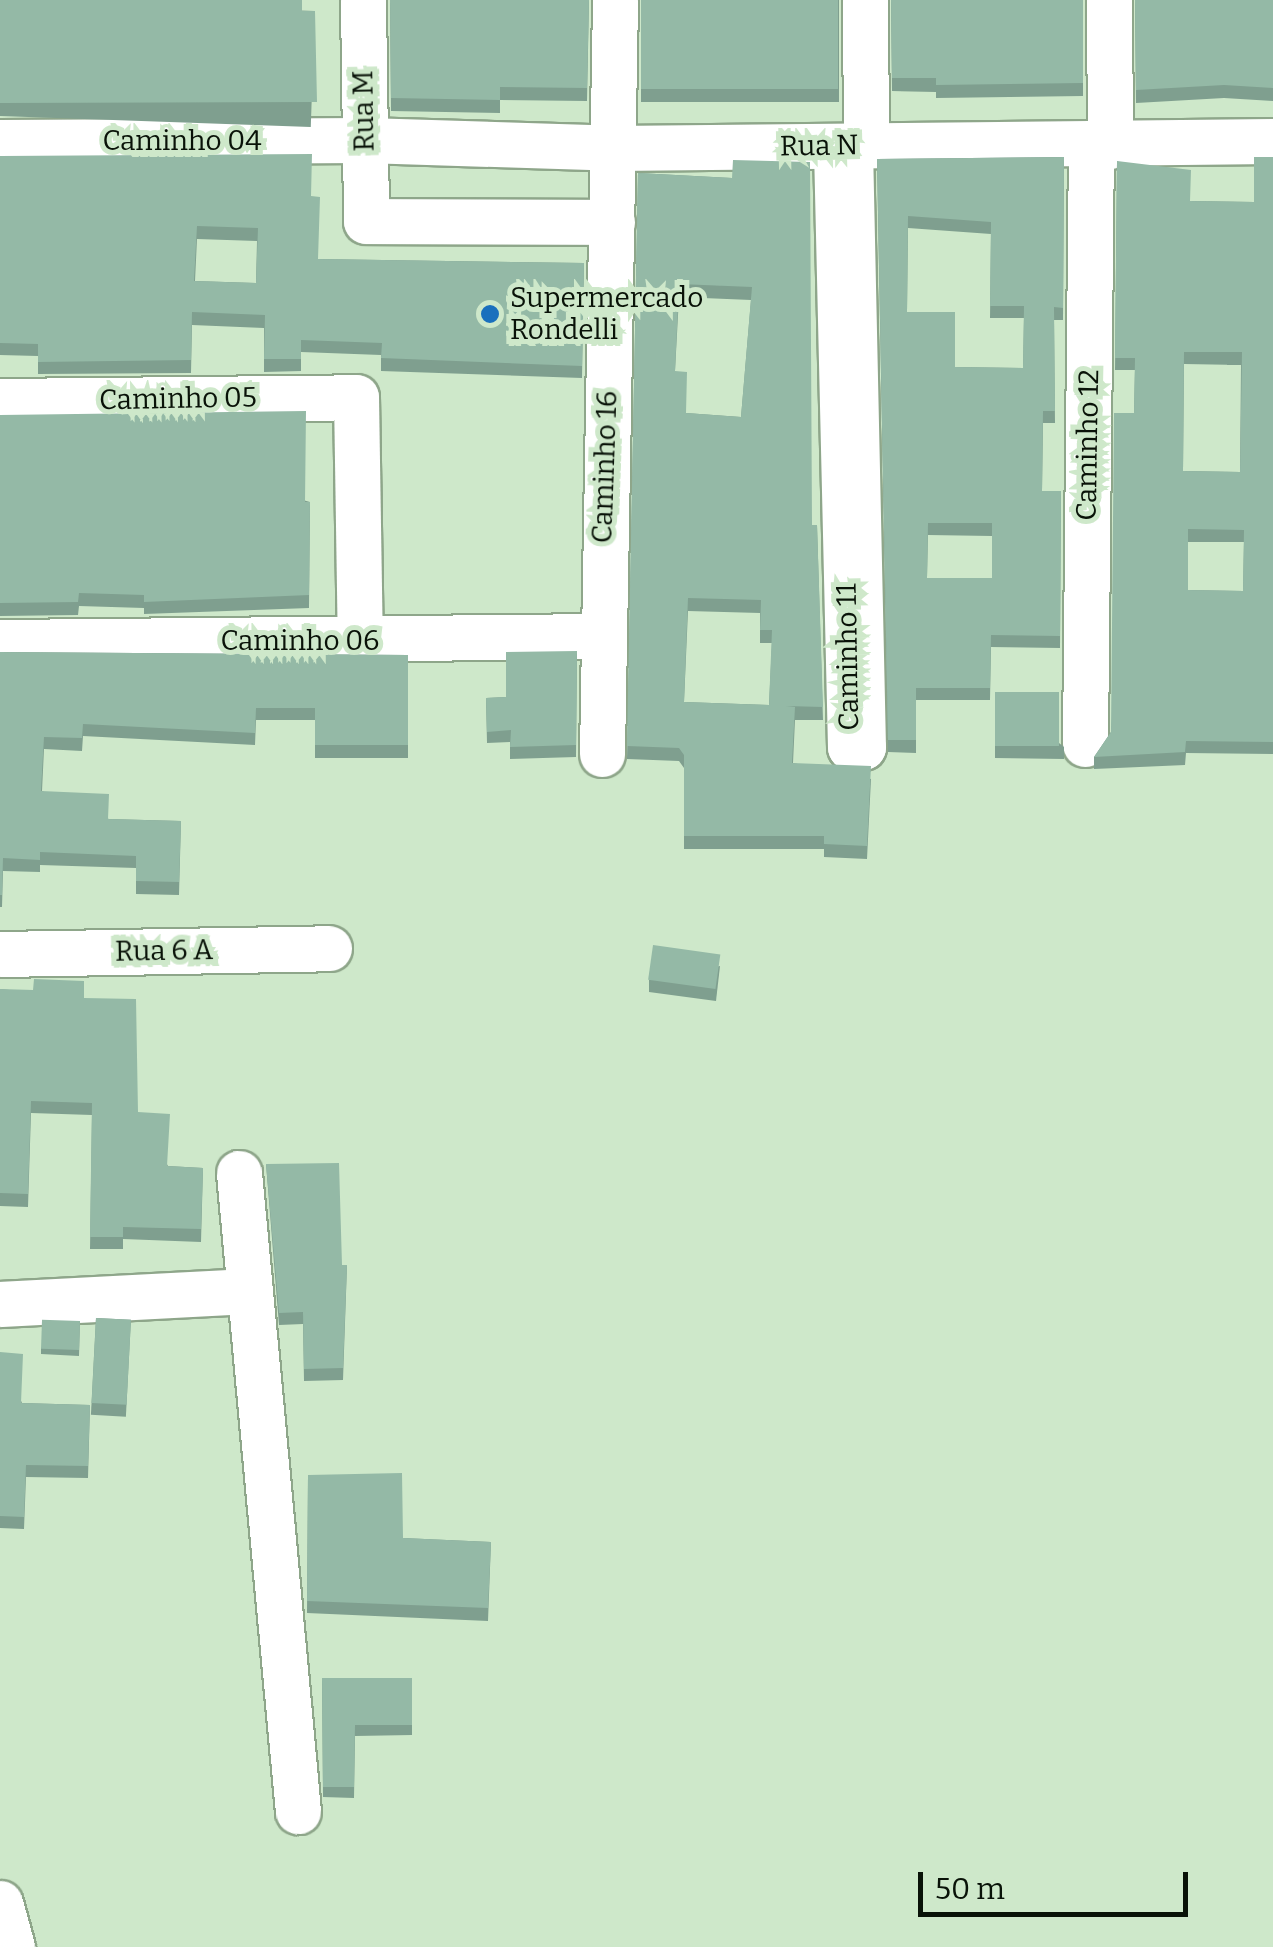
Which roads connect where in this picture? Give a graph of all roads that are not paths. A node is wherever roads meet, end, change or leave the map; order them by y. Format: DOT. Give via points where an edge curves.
graph roads {
  1 [pos="363,0"];
  2 [pos="615,0"];
  3 [pos="865,0"];
  4 [pos="1109,0"];
  5 [pos="364,140"];
  6 [pos="1273,141"];
  7 [pos="0,142"];
  8 [pos="858,146"];
  9 [pos="1100,146"];
  10 [pos="614,148"];
  11 [pos="612,222"];
  12 [pos="0,401"];
  13 [pos="600,636"];
  14 [pos="0,642"];
  15 [pos="360,642"];
  16 [pos="1085,744"];
  17 [pos="602,754"];
  18 [pos="329,948"];
  19 [pos="0,954"];
  20 [pos="238,1172"];
  21 [pos="250,1291"];
  22 [pos="0,1304"];
  23 [pos="298,1812"];
  24 [pos="0,1903"];
  25 [pos="12,1947"];
  1 -- 5 [label="street, Rua M"];
  2 -- 10 [label="street, Caminho 16"];
  3 -- 8 [label="street"];
  4 -- 9 [label="street, Caminho 12"];
  5 -- 7 [label="street, Caminho 04"];
  5 -- 10 [label="street, Rua N"];
  5 -- 11 [label="street, Rua M" via="366,222"];
  6 -- 9 [label="street, Rua N"];
  8 -- 8 [label="street, Caminho 11" via="836,148 850,747 863,747"];
  8 -- 9 [label="street, Rua N"];
  8 -- 10 [label="street, Rua N"];
  9 -- 16 [label="street, Caminho 12"];
  10 -- 11 [label="street, Caminho 16"];
  11 -- 13 [label="street, Caminho 16"];
  12 -- 15 [label="street, Caminho 05" via="356,397"];
  13 -- 15 [label="street, Caminho 06"];
  13 -- 17 [label="street, Caminho 16"];
  14 -- 15 [label="street, Caminho 06"];
  18 -- 19 [label="street, Rua 6 A"];
  20 -- 21 [label="street"];
  21 -- 22 [label="street"];
  21 -- 23 [label="street"];
  24 -- 25 [label="street"];
}
